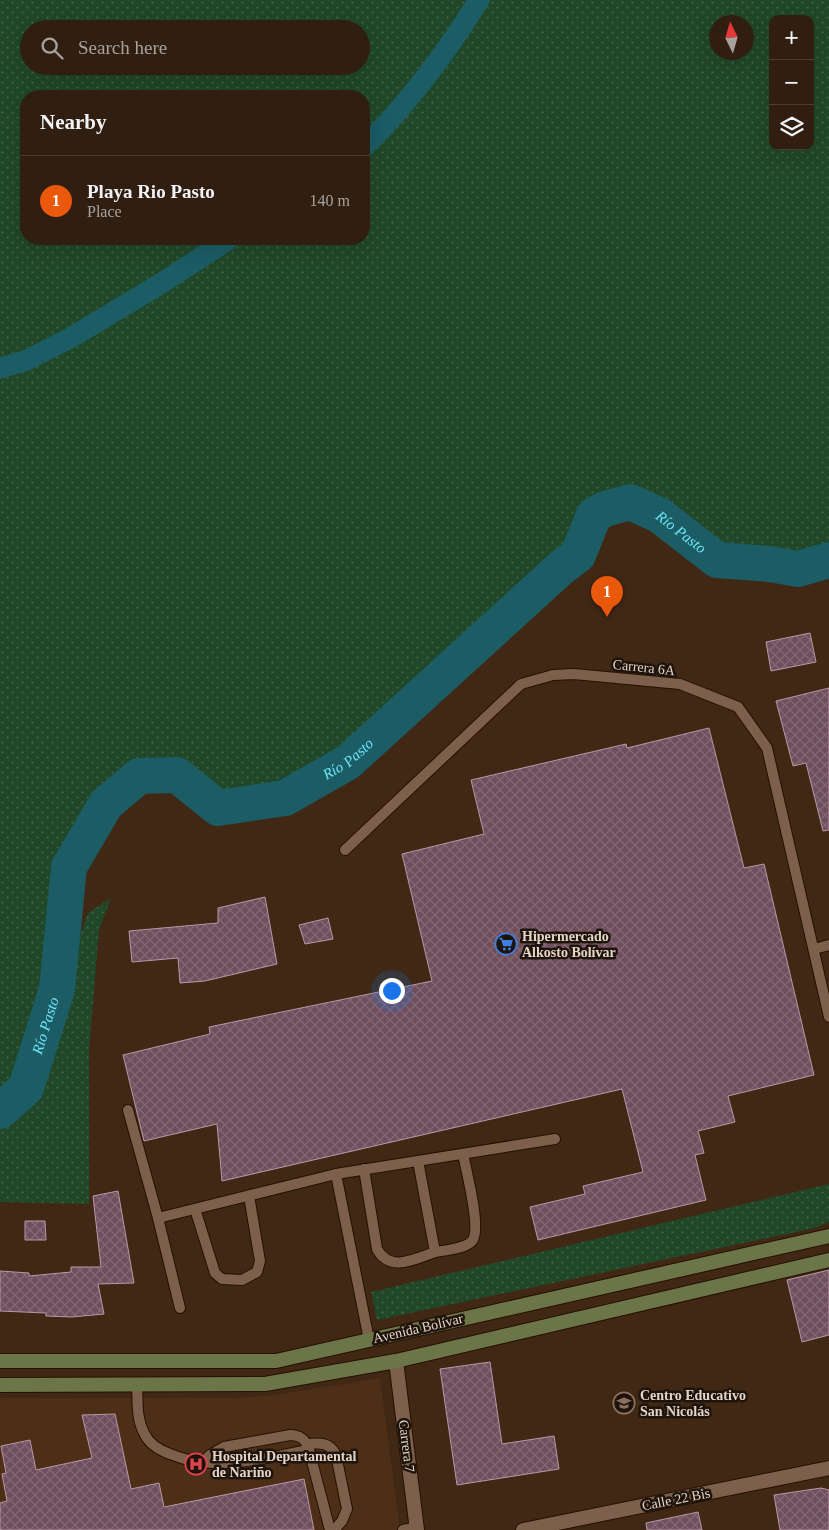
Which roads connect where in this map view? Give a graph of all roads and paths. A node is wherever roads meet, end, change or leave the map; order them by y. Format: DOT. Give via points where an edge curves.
graph roads {
  1 [pos="345,850"];
  2 [pos="829,945"];
  3 [pos="814,949"];
  4 [pos="829,1017"];
  5 [pos="128,1110"];
  6 [pos="555,1139"];
  7 [pos="463,1154"];
  8 [pos="418,1161"];
  9 [pos="364,1170"];
  10 [pos="336,1174"];
  11 [pos="249,1196"];
  12 [pos="195,1209"];
  13 [pos="158,1218"];
  14 [pos="829,1236"];
  15 [pos="435,1252"];
  16 [pos="829,1260"];
  17 [pos="180,1308"];
  18 [pos="369,1340"];
  19 [pos="0,1361"];
  20 [pos="396,1361"];
  21 [pos="0,1385"];
  22 [pos="137,1385"];
  23 [pos="308,1447"];
  24 [pos="202,1463"];
  25 [pos="829,1468"];
  26 [pos="417,1529"];
  27 [pos="332,1530"];
  28 [pos="403,1530"];
  29 [pos="523,1530"];
  1 -- 3 [label="lane, Carrera 6A" via="520,684 553,675 574,674 680,684 738,707 767,748"];
  2 -- 3 [label="lane"];
  3 -- 4 [label="lane, Carrera 6A"];
  5 -- 13 [label="lane"];
  6 -- 7 [label="lane"];
  7 -- 8 [label="lane"];
  7 -- 15 [label="lane" via="476,1234 466,1246"];
  8 -- 9 [label="lane"];
  8 -- 15 [label="lane"];
  9 -- 10 [label="lane"];
  9 -- 15 [label="lane" via="377,1249 382,1258 393,1263 411,1261"];
  10 -- 11 [label="lane"];
  10 -- 18 [label="lane"];
  11 -- 12 [label="lane"];
  11 -- 12 [label="lane" via="260,1262 256,1272 242,1280 222,1279 215,1273"];
  12 -- 13 [label="lane"];
  13 -- 17 [label="lane"];
  14 -- 18 [label="main road, Avenida Bolívar"];
  16 -- 20 [label="main road, Avenida Bolívar"];
  18 -- 19 [label="main road, Avenida Bolívar" via="276,1361"];
  20 -- 22 [label="main road, Avenida Bolívar" via="265,1384"];
  20 -- 26 [label="street, Carrera 7"];
  21 -- 22 [label="main road, Avenida Bolívar"];
  22 -- 24 [label="lane" via="138,1415 147,1438 166,1453"];
  23 -- 24 [label="lane" via="229,1464"];
  23 -- 24 [label="lane" via="299,1436 290,1435 224,1448"];
  23 -- 27 [label="lane"];
  23 -- 27 [label="lane" via="322,1442 336,1455 347,1509 342,1521"];
  25 -- 29 [label="street, Calle 22 Bis"];
  26 -- 28 [label="lane"];
}
